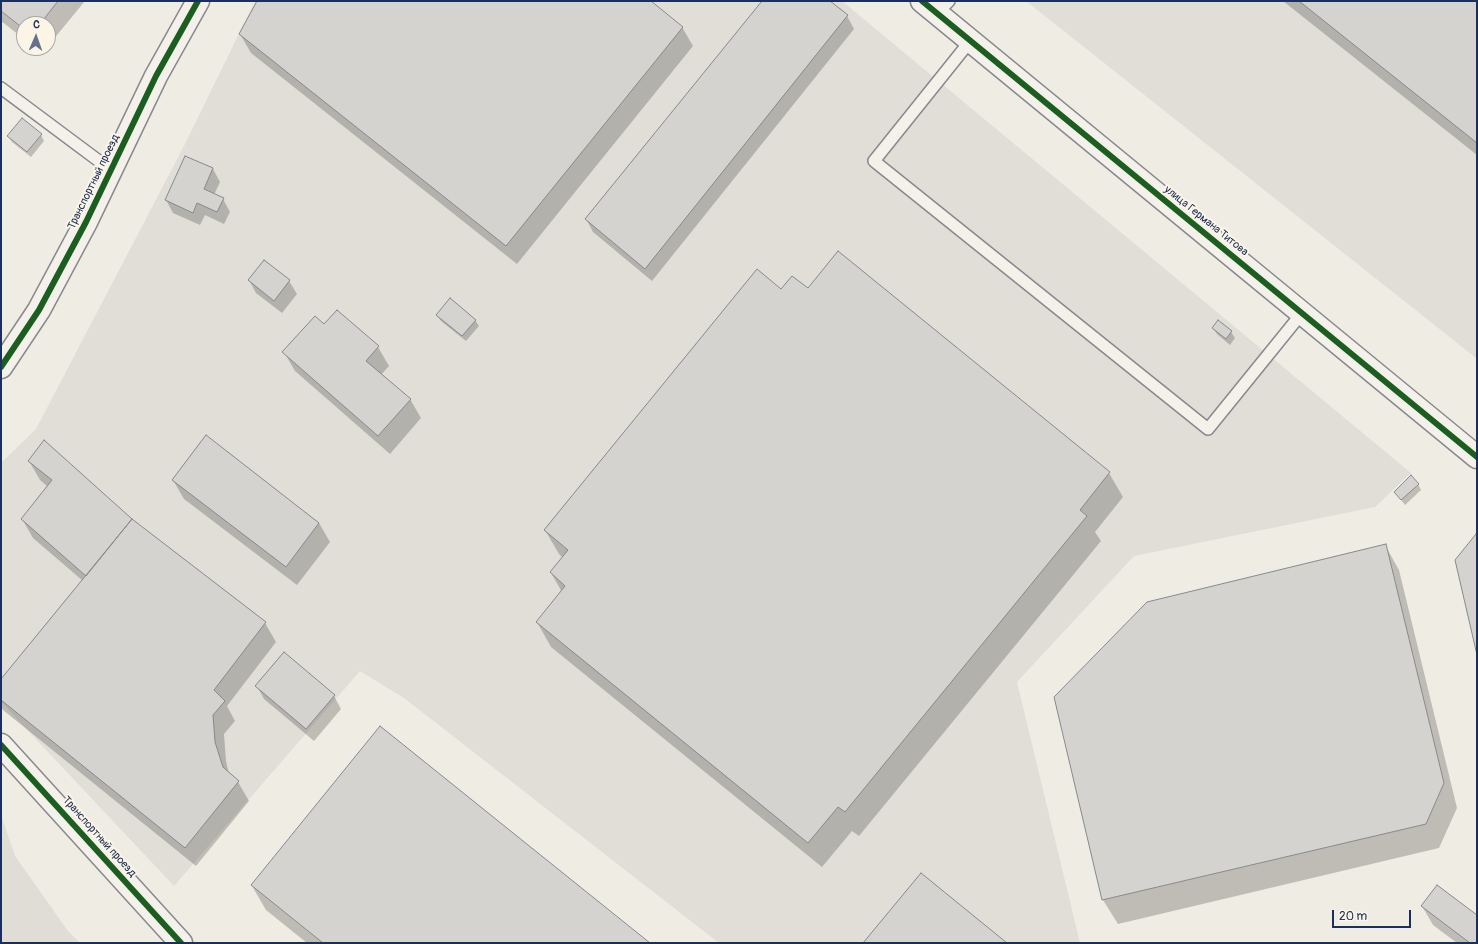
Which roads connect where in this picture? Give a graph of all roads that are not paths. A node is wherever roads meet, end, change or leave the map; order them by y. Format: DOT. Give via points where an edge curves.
graph roads {
  1 [pos="198,1"];
  2 [pos="936,5"];
  3 [pos="971,40"];
  4 [pos="1,88"];
  5 [pos="111,170"];
  6 [pos="1302,313"];
  7 [pos="1,367"];
  8 [pos="1477,457"];
  9 [pos="1,745"];
  10 [pos="181,943"];
  1 -- 5 [label="street, Транспортный проезд" via="156,76"];
  2 -- 3 [label="street, улица Германа Титова"];
  3 -- 6 [label="street, улица Германа Титова"];
  3 -- 6 [label="lane" via="874,160 1208,429"];
  4 -- 5 [label="lane"];
  5 -- 7 [label="street, Транспортный проезд" via="40,310"];
  6 -- 8 [label="street, улица Германа Титова"];
  9 -- 10 [label="street, Транспортный проезд"];
}
